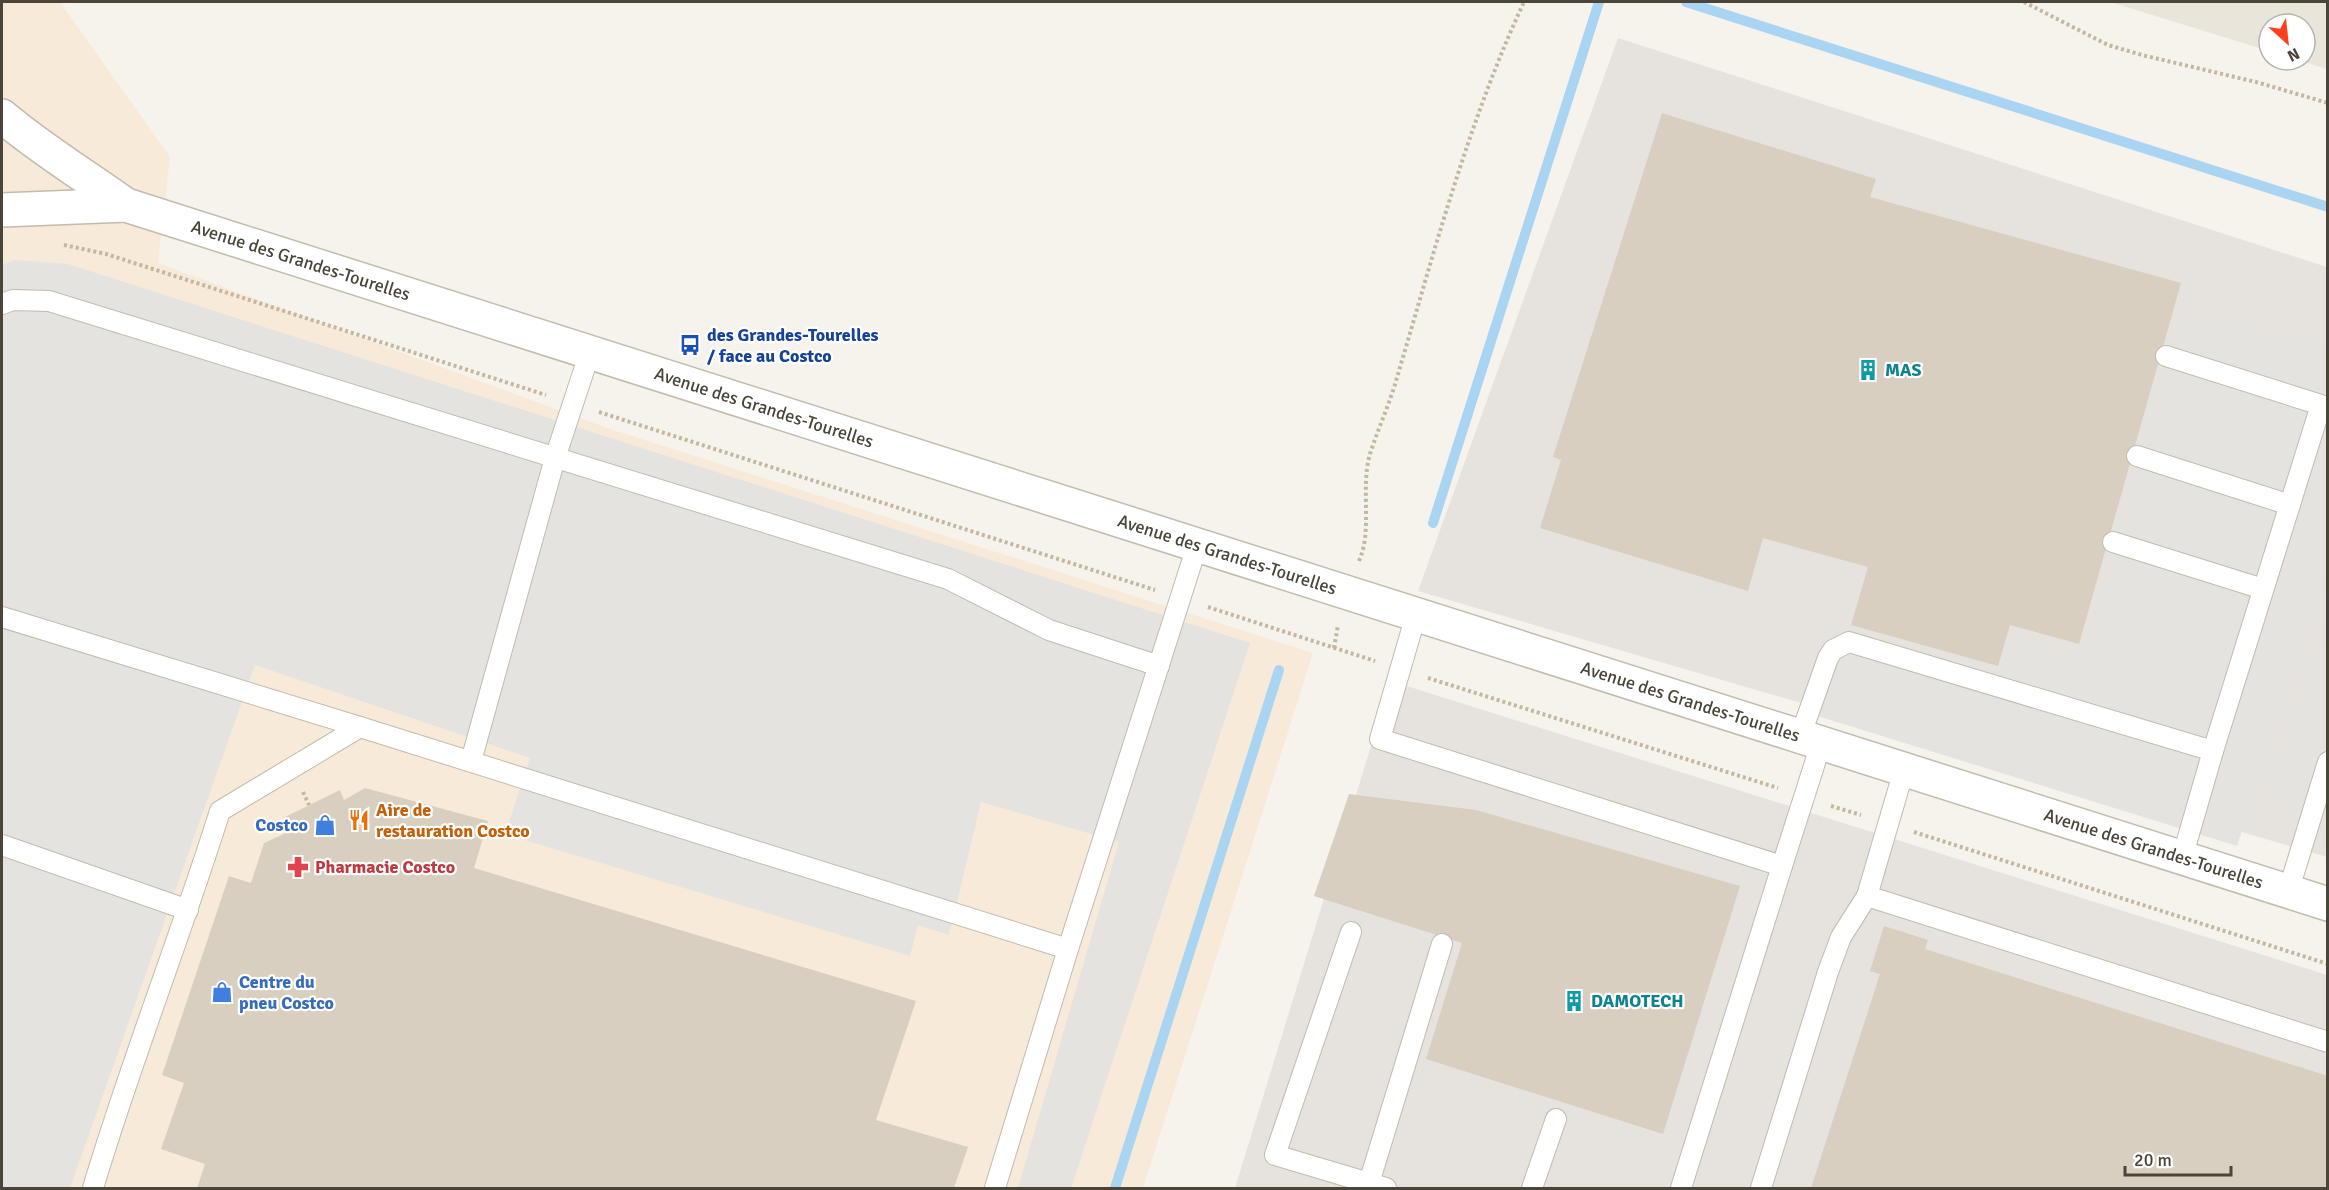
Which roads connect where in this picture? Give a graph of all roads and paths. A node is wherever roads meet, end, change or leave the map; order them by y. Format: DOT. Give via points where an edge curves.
graph roads {
  1 [pos="1524,2"];
  2 [pos="2024,2"];
  3 [pos="2328,103"];
  4 [pos="2,116"];
  5 [pos="126,205"];
  6 [pos="2,210"];
  7 [pos="54,243"];
  8 [pos="2,304"];
  9 [pos="590,352"];
  10 [pos="2166,356"];
  11 [pos="540,393"];
  12 [pos="614,417"];
  13 [pos="2137,456"];
  14 [pos="555,458"];
  15 [pos="2290,505"];
  16 [pos="2113,542"];
  17 [pos="1197,546"];
  18 [pos="1145,586"];
  19 [pos="2263,589"];
  20 [pos="1345,592"];
  21 [pos="1217,610"];
  22 [pos="1416,615"];
  23 [pos="2,617"];
  24 [pos="1334,648"];
  25 [pos="1385,664"];
  26 [pos="1159,666"];
  27 [pos="1418,675"];
  28 [pos="360,727"];
  29 [pos="1810,741"];
  30 [pos="2213,751"];
  31 [pos="471,761"];
  32 [pos="2328,762"];
  33 [pos="1904,770"];
  34 [pos="2324,786"];
  35 [pos="1781,789"];
  36 [pos="1830,806"];
  37 [pos="1853,813"];
  38 [pos="1921,835"];
  39 [pos="2,845"];
  40 [pos="2182,858"];
  41 [pos="1782,866"];
  42 [pos="2288,892"];
  43 [pos="1866,896"];
  44 [pos="2328,904"];
  45 [pos="188,910"];
  46 [pos="1351,932"];
  47 [pos="1442,944"];
  48 [pos="1068,948"];
  49 [pos="2328,964"];
  50 [pos="2328,1042"];
  51 [pos="1556,1119"];
  52 [pos="1377,1186"];
  53 [pos="93,1188"];
  54 [pos="994,1188"];
  55 [pos="1532,1188"];
  56 [pos="1681,1188"];
  57 [pos="1761,1188"];
  1 -- 20 [label="path" via="1451,193 1370,455 1364,488 1364,550"];
  2 -- 3 [label="path" via="2108,45"];
  4 -- 5 [label="street, Avenue des Grandes-Tourelles" via="43,150"];
  5 -- 6 [label="street, Avenue des Grandes-Tourelles"];
  5 -- 9 [label="street, Avenue des Grandes-Tourelles"];
  7 -- 11 [label="path" via="106,254"];
  8 -- 14 [label="lane" via="12,300 49,301"];
  9 -- 14 [label="lane"];
  9 -- 17 [label="street, Avenue des Grandes-Tourelles"];
  10 -- 15 [label="lane" via="2321,405"];
  12 -- 18 [label="path"];
  13 -- 15 [label="lane"];
  14 -- 26 [label="lane" via="948,579 1049,630"];
  14 -- 31 [label="lane"];
  15 -- 19 [label="lane"];
  16 -- 19 [label="lane"];
  17 -- 20 [label="street, Avenue des Grandes-Tourelles"];
  17 -- 26 [label="lane"];
  19 -- 30 [label="lane"];
  20 -- 22 [label="street, Avenue des Grandes-Tourelles"];
  20 -- 24 [label="path"];
  21 -- 24 [label="path"];
  22 -- 29 [label="street, Avenue des Grandes-Tourelles"];
  22 -- 41 [label="lane" via="1380,738"];
  23 -- 28 [label="lane"];
  24 -- 25 [label="path"];
  26 -- 48 [label="lane"];
  27 -- 35 [label="path"];
  28 -- 31 [label="lane"];
  28 -- 45 [label="lane" via="220,811"];
  29 -- 30 [label="lane" via="1828,658 1833,650 1849,642"];
  29 -- 33 [label="street, Avenue des Grandes-Tourelles"];
  29 -- 41 [label="lane"];
  30 -- 40 [label="lane"];
  31 -- 48 [label="lane"];
  32 -- 34 [label="lane"];
  33 -- 40 [label="street, Avenue des Grandes-Tourelles"];
  33 -- 43 [label="lane"];
  34 -- 42 [label="lane"];
  36 -- 37 [label="path"];
  38 -- 49 [label="path"];
  39 -- 45 [label="lane"];
  40 -- 42 [label="street, Avenue des Grandes-Tourelles"];
  41 -- 56 [label="lane"];
  42 -- 44 [label="street, Avenue des Grandes-Tourelles"];
  43 -- 50 [label="lane"];
  43 -- 57 [label="lane" via="1842,937 1828,972"];
  45 -- 53 [label="lane"];
  46 -- 52 [label="lane" via="1275,1155"];
  47 -- 52 [label="lane"];
  48 -- 54 [label="lane"];
  51 -- 55 [label="lane"];
}
